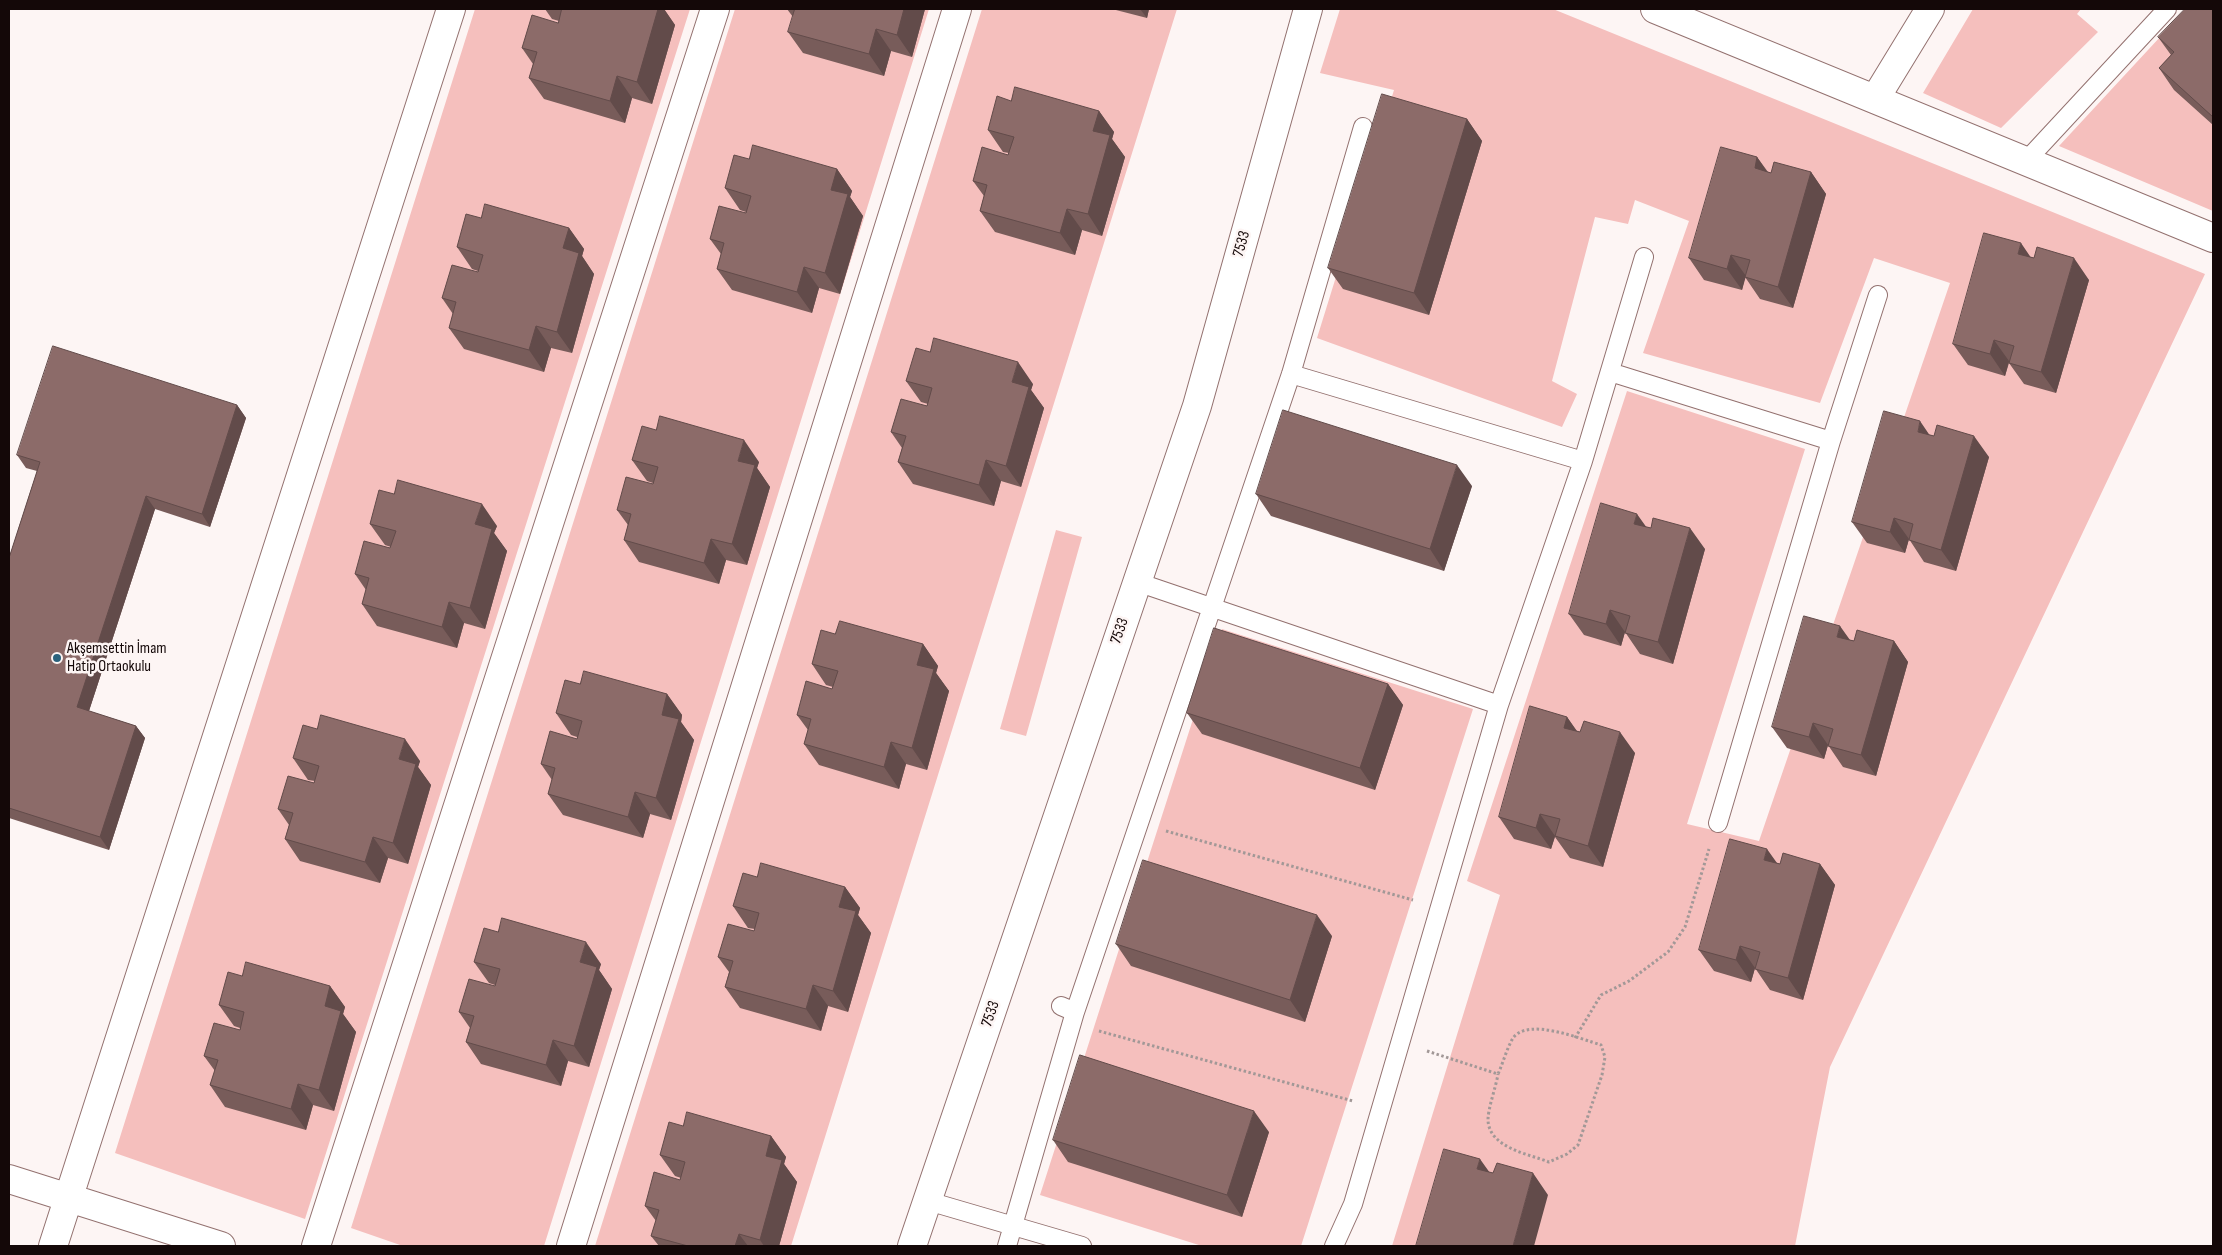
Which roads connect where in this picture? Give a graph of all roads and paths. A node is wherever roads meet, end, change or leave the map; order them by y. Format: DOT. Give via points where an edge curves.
graph roads {
  1 [pos="451,9"];
  2 [pos="715,9"];
  3 [pos="957,9"];
  4 [pos="1308,9"];
  5 [pos="1655,9"];
  6 [pos="1930,9"];
  7 [pos="2166,9"];
  8 [pos="1874,99"];
  9 [pos="1363,127"];
  10 [pos="2026,161"];
  11 [pos="2213,238"];
  12 [pos="1644,257"];
  13 [pos="1878,295"];
  14 [pos="1610,372"];
  15 [pos="1291,374"];
  16 [pos="1831,441"];
  17 [pos="1583,461"];
  18 [pos="1137,582"];
  19 [pos="1212,607"];
  20 [pos="1499,705"];
  21 [pos="1718,823"];
  22 [pos="1139,824"];
  23 [pos="1440,907"];
  24 [pos="1069,1014"];
  25 [pos="1575,1038"];
  26 [pos="1401,1042"];
  27 [pos="1498,1074"];
  28 [pos="1381,1109"];
  29 [pos="9,1179"];
  30 [pos="68,1198"];
  31 [pos="928,1201"];
  32 [pos="1013,1226"];
  33 [pos="53,1246"];
  34 [pos="221,1246"];
  35 [pos="316,1246"];
  36 [pos="571,1246"];
  37 [pos="912,1246"];
  38 [pos="1007,1246"];
  39 [pos="1082,1246"];
  40 [pos="1334,1246"];
  1 -- 30 [label="street"];
  2 -- 35 [label="street"];
  3 -- 36 [label="street"];
  4 -- 18 [label="street, 7533" via="1197,406"];
  5 -- 8 [label="street"];
  6 -- 8 [label="street"];
  7 -- 10 [label="lane"];
  8 -- 10 [label="street"];
  9 -- 15 [label="lane"];
  10 -- 11 [label="street"];
  12 -- 14 [label="lane"];
  13 -- 16 [label="lane"];
  14 -- 16 [label="lane"];
  14 -- 17 [label="lane"];
  15 -- 17 [label="lane"];
  15 -- 19 [label="lane"];
  16 -- 21 [label="lane"];
  17 -- 20 [label="lane"];
  18 -- 19 [label="lane"];
  18 -- 31 [label="street, 7533"];
  19 -- 20 [label="lane"];
  19 -- 22 [label="lane"];
  20 -- 23 [label="lane"];
  21 -- 25 [label="path" via="1685,927 1668,952 1629,981 1600,995"];
  22 -- 23 [label="path"];
  22 -- 24 [label="lane"];
  23 -- 26 [label="lane"];
  24 -- 28 [label="path"];
  24 -- 32 [label="lane"];
  25 -- 27 [label="path" via="1527,1028 1514,1037"];
  25 -- 27 [label="path" via="1601,1045 1605,1057 1602,1074 1578,1145 1550,1162 1502,1144 1493,1134 1488,1120"];
  26 -- 27 [label="path"];
  26 -- 28 [label="lane"];
  28 -- 40 [label="lane" via="1353,1204"];
  29 -- 30 [label="street"];
  30 -- 33 [label="street"];
  30 -- 34 [label="street"];
  31 -- 32 [label="lane"];
  31 -- 37 [label="street, 7533"];
  32 -- 38 [label="lane"];
  32 -- 39 [label="lane"];
}
